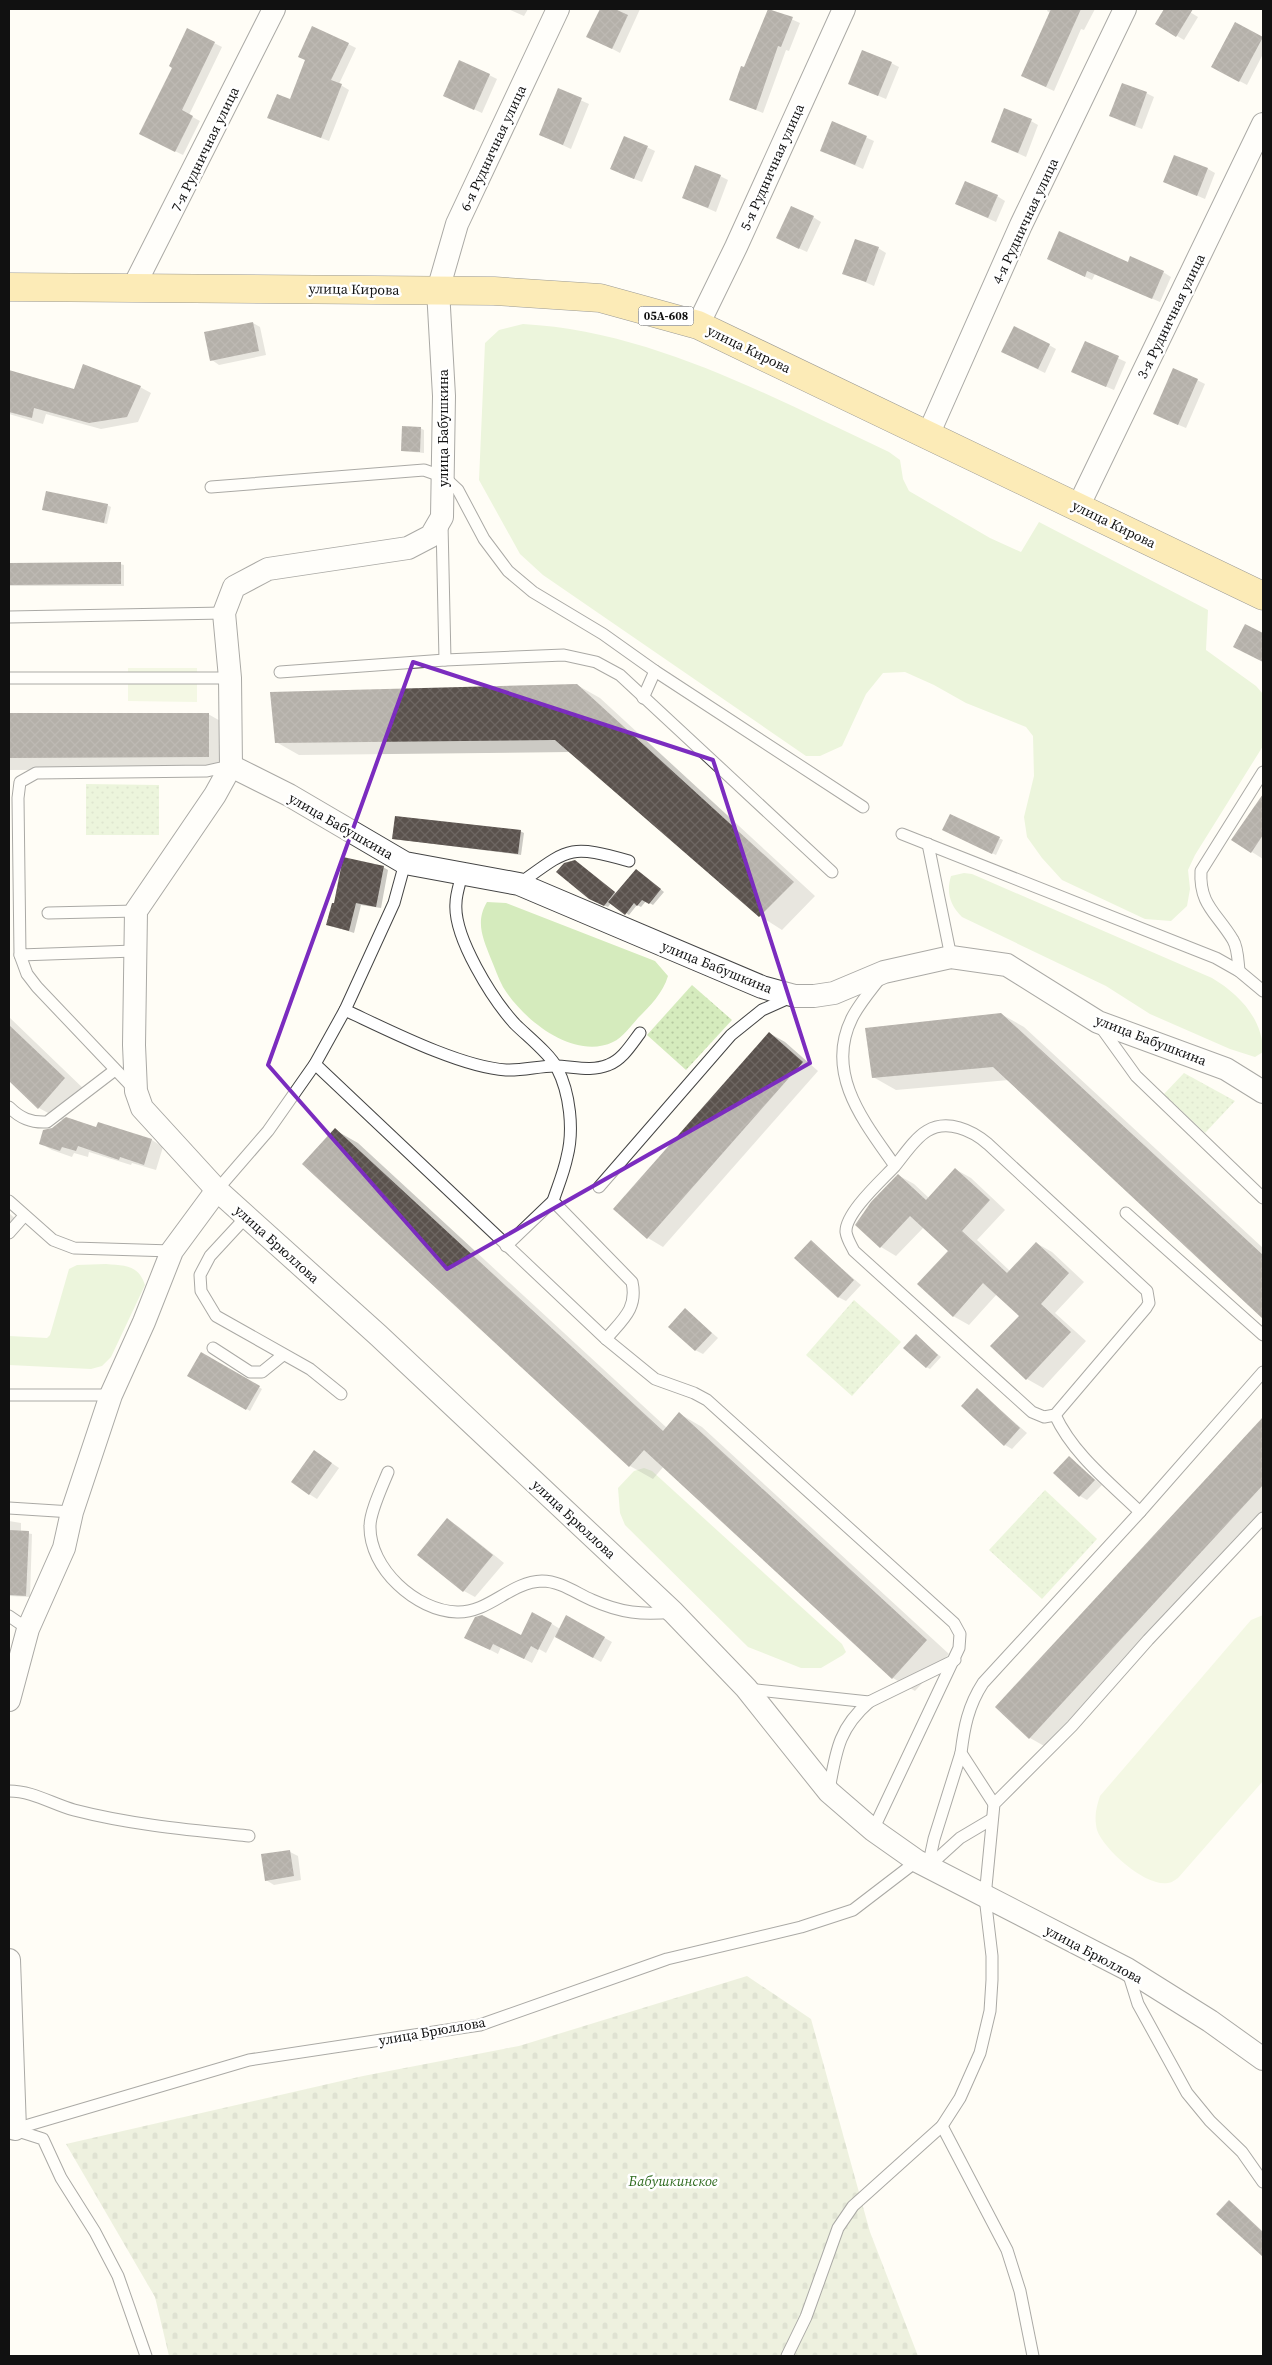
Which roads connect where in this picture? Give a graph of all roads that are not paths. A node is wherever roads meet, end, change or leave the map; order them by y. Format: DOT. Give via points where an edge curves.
graph roads {
  1 [pos="274,9"];
  2 [pos="558,9"];
  3 [pos="844,9"];
  4 [pos="1125,9"];
  5 [pos="1263,124"];
  6 [pos="9,287"];
  7 [pos="133,288"];
  8 [pos="438,290"];
  9 [pos="698,325"];
  10 [pos="933,438"];
  11 [pos="444,478"];
  12 [pos="211,487"];
  13 [pos="1078,507"];
  14 [pos="442,517"];
  15 [pos="1263,596"];
  16 [pos="224,613"];
  17 [pos="9,617"];
  18 [pos="445,660"];
  19 [pos="655,671"];
  20 [pos="280,672"];
  21 [pos="9,678"];
  22 [pos="230,678"];
  23 [pos="643,698"];
  24 [pos="231,766"];
  25 [pos="1263,772"];
  26 [pos="863,807"];
  27 [pos="902,834"];
  28 [pos="928,844"];
  29 [pos="630,861"];
  30 [pos="405,863"];
  31 [pos="832,872"];
  32 [pos="462,874"];
  33 [pos="519,884"];
  34 [pos="136,911"];
  35 [pos="48,913"];
  36 [pos="134,951"];
  37 [pos="20,955"];
  38 [pos="951,957"];
  39 [pos="1239,971"];
  40 [pos="884,972"];
  41 [pos="1263,991"];
  42 [pos="795,996"];
  43 [pos="345,1010"];
  44 [pos="1098,1022"];
  45 [pos="640,1033"];
  46 [pos="315,1064"];
  47 [pos="556,1066"];
  48 [pos="115,1070"];
  49 [pos="136,1091"];
  50 [pos="1263,1092"];
  51 [pos="9,1107"];
  52 [pos="895,1166"];
  53 [pos="599,1186"];
  54 [pos="217,1190"];
  55 [pos="1263,1198"];
  56 [pos="553,1201"];
  57 [pos="9,1202"];
  58 [pos="1126,1213"];
  59 [pos="24,1216"];
  60 [pos="247,1216"];
  61 [pos="9,1233"];
  62 [pos="506,1246"];
  63 [pos="172,1251"];
  64 [pos="1263,1335"];
  65 [pos="606,1339"];
  66 [pos="214,1348"];
  67 [pos="282,1355"];
  68 [pos="1263,1372"];
  69 [pos="341,1394"];
  70 [pos="9,1395"];
  71 [pos="110,1395"];
  72 [pos="1055,1414"];
  73 [pos="388,1472"];
  74 [pos="9,1508"];
  75 [pos="72,1512"];
  76 [pos="1140,1512"];
  77 [pos="1263,1518"];
  78 [pos="673,1612"];
  79 [pos="9,1616"];
  80 [pos="28,1629"];
  81 [pos="14,1660"];
  82 [pos="954,1660"];
  83 [pos="746,1688"];
  84 [pos="9,1700"];
  85 [pos="869,1702"];
  86 [pos="961,1754"];
  87 [pos="9,1790"];
  88 [pos="829,1792"];
  89 [pos="994,1804"];
  90 [pos="992,1819"];
  91 [pos="873,1830"];
  92 [pos="249,1836"];
  93 [pos="922,1864"];
  94 [pos="985,1897"];
  95 [pos="9,1960"];
  96 [pos="1127,1970"];
  97 [pos="1263,2059"];
  98 [pos="942,2126"];
  99 [pos="12,2130"];
  100 [pos="1263,2182"];
  101 [pos="146,2356"];
  102 [pos="788,2356"];
  103 [pos="1033,2356"];
  1 -- 7 [label="street, 7-я Рудничная улица"];
  2 -- 8 [label="street, 6-я Рудничная улица" via="457,224"];
  3 -- 9 [label="street, 5-я Рудничная улица"];
  4 -- 10 [label="street, 4-я Рудничная улица" via="1021,225"];
  5 -- 13 [label="street, 3-я Рудничная улица"];
  6 -- 7 [label="main road, улица Кирова / 05А-608"];
  7 -- 8 [label="main road, улица Кирова / 05А-608"];
  8 -- 9 [label="main road, улица Кирова / 05А-608" via="600,298"];
  8 -- 11 [label="street, улица Бабушкина" via="444,396"];
  9 -- 10 [label="main road, улица Кирова / 05А-608"];
  10 -- 13 [label="main road, улица Кирова / 05А-608"];
  11 -- 12 [label="lane" via="424,470"];
  11 -- 14 [label="street, улица Бабушкина"];
  11 -- 19 [label="lane" via="458,490 484,539 508,571 532,592 603,634"];
  13 -- 15 [label="main road, улица Кирова / 05А-608"];
  14 -- 16 [label="street" via="431,536 408,548 268,569 234,587"];
  14 -- 18 [label="lane"];
  16 -- 17 [label="lane"];
  16 -- 22 [label="street"];
  18 -- 20 [label="lane"];
  18 -- 23 [label="lane" via="564,656 596,662 620,675"];
  19 -- 23 [label="lane"];
  19 -- 26 [label="lane"];
  21 -- 22 [label="lane"];
  22 -- 24 [label="street"];
  23 -- 31 [label="lane"];
  24 -- 30 [label="street, улица Бабушкина" via="289,795"];
  24 -- 34 [label="street" via="215,795"];
  24 -- 37 [label="lane" via="207,772 36,773 20,782"];
  25 -- 39 [label="lane" via="1201,871 1200,888 1234,942"];
  27 -- 28 [label="lane"];
  28 -- 38 [label="lane"];
  28 -- 39 [label="lane" via="1216,958"];
  29 -- 33 [label="lane" via="594,851 568,852"];
  30 -- 32 [label="street, улица Бабушкина"];
  30 -- 43 [label="lane" via="394,903"];
  32 -- 33 [label="street, улица Бабушкина"];
  32 -- 47 [label="lane" via="455,904 465,943 489,991 514,1023"];
  33 -- 42 [label="street, улица Бабушкина" via="762,987"];
  34 -- 35 [label="lane"];
  34 -- 36 [label="street"];
  36 -- 37 [label="lane"];
  36 -- 49 [label="street"];
  37 -- 48 [label="lane" via="27,974 37,987"];
  38 -- 40 [label="street, улица Бабушкина"];
  38 -- 44 [label="street, улица Бабушкина" via="1007,965"];
  39 -- 41 [label="lane"];
  40 -- 42 [label="street, улица Бабушкина" via="834,993"];
  40 -- 52 [label="lane" via="852,1019 844,1042 844,1059 853,1103"];
  42 -- 53 [label="lane" via="762,1010 731,1035"];
  43 -- 46 [label="lane"];
  43 -- 47 [label="lane" via="390,1032 477,1064 504,1070"];
  44 -- 50 [label="street, улица Бабушкина" via="1226,1069"];
  44 -- 55 [label="lane" via="1136,1076"];
  45 -- 47 [label="lane" via="616,1061 606,1066 589,1069"];
  46 -- 54 [label="lane" via="268,1131"];
  46 -- 62 [label="lane"];
  47 -- 56 [label="lane" via="569,1110 570,1142"];
  48 -- 49 [label="lane"];
  48 -- 51 [label="lane" via="47,1122 35,1123"];
  49 -- 54 [label="street" via="142,1108"];
  52 -- 72 [label="lane" via="852,1214 846,1230 854,1251 1032,1412 1044,1417"];
  52 -- 72 [label="lane" via="926,1131 944,1126 969,1130 995,1150 1147,1291 1149,1303 1146,1308"];
  54 -- 60 [label="street, улица Брюллова"];
  54 -- 63 [label="street"];
  56 -- 62 [label="lane"];
  56 -- 65 [label="lane" via="632,1282 635,1296 632,1306"];
  57 -- 59 [label="lane"];
  58 -- 64 [label="lane"];
  59 -- 61 [label="lane"];
  59 -- 63 [label="lane" via="53,1240 74,1248"];
  60 -- 67 [label="lane" via="210,1256 200,1275 201,1292 216,1316"];
  60 -- 78 [label="street, улица Брюллова"];
  62 -- 65 [label="lane"];
  63 -- 71 [label="street"];
  65 -- 82 [label="lane" via="655,1379 707,1400 926,1597 954,1623 960,1634"];
  66 -- 67 [label="lane" via="250,1372 262,1372"];
  67 -- 69 [label="lane" via="310,1370"];
  68 -- 76 [label="lane"];
  70 -- 71 [label="lane"];
  71 -- 75 [label="street"];
  72 -- 76 [label="lane" via="1075,1448"];
  73 -- 78 [label="lane" via="370,1525 374,1550 388,1574 426,1605 458,1612 481,1607 508,1591 543,1581 565,1586 617,1610 638,1614"];
  74 -- 75 [label="lane"];
  75 -- 80 [label="street" via="64,1548"];
  76 -- 86 [label="lane" via="983,1683 967,1715"];
  77 -- 89 [label="lane" via="1072,1726"];
  78 -- 83 [label="street, улица Брюллова"];
  79 -- 80 [label="lane"];
  80 -- 81 [label="street"];
  81 -- 84 [label="street"];
  82 -- 85 [label="lane"];
  82 -- 91 [label="lane"];
  83 -- 85 [label="lane"];
  83 -- 88 [label="street, улица Брюллова"];
  85 -- 88 [label="lane" via="852,1717 844,1733 834,1758"];
  86 -- 89 [label="lane"];
  86 -- 93 [label="lane" via="934,1838"];
  87 -- 92 [label="lane" via="73,1809 147,1825"];
  88 -- 91 [label="street, улица Брюллова"];
  89 -- 90 [label="lane"];
  90 -- 93 [label="lane"];
  90 -- 94 [label="lane"];
  91 -- 93 [label="street, улица Брюллова"];
  93 -- 94 [label="street, улица Брюллова"];
  93 -- 99 [label="lane, улица Брюллова" via="853,1910 801,1927 667,1959 480,2025 249,2060"];
  94 -- 96 [label="street, улица Брюллова"];
  94 -- 98 [label="lane" via="992,1956 990,2012 970,2078"];
  95 -- 99 [label="street"];
  96 -- 97 [label="street, улица Брюллова" via="1210,2021"];
  96 -- 100 [label="lane" via="1138,2004 1187,2093 1242,2152"];
  98 -- 102 [label="lane" via="853,2206 838,2228 806,2317"];
  98 -- 103 [label="lane" via="1007,2250 1020,2292"];
  99 -- 101 [label="lane" via="43,2139 61,2178 118,2276"];
}
